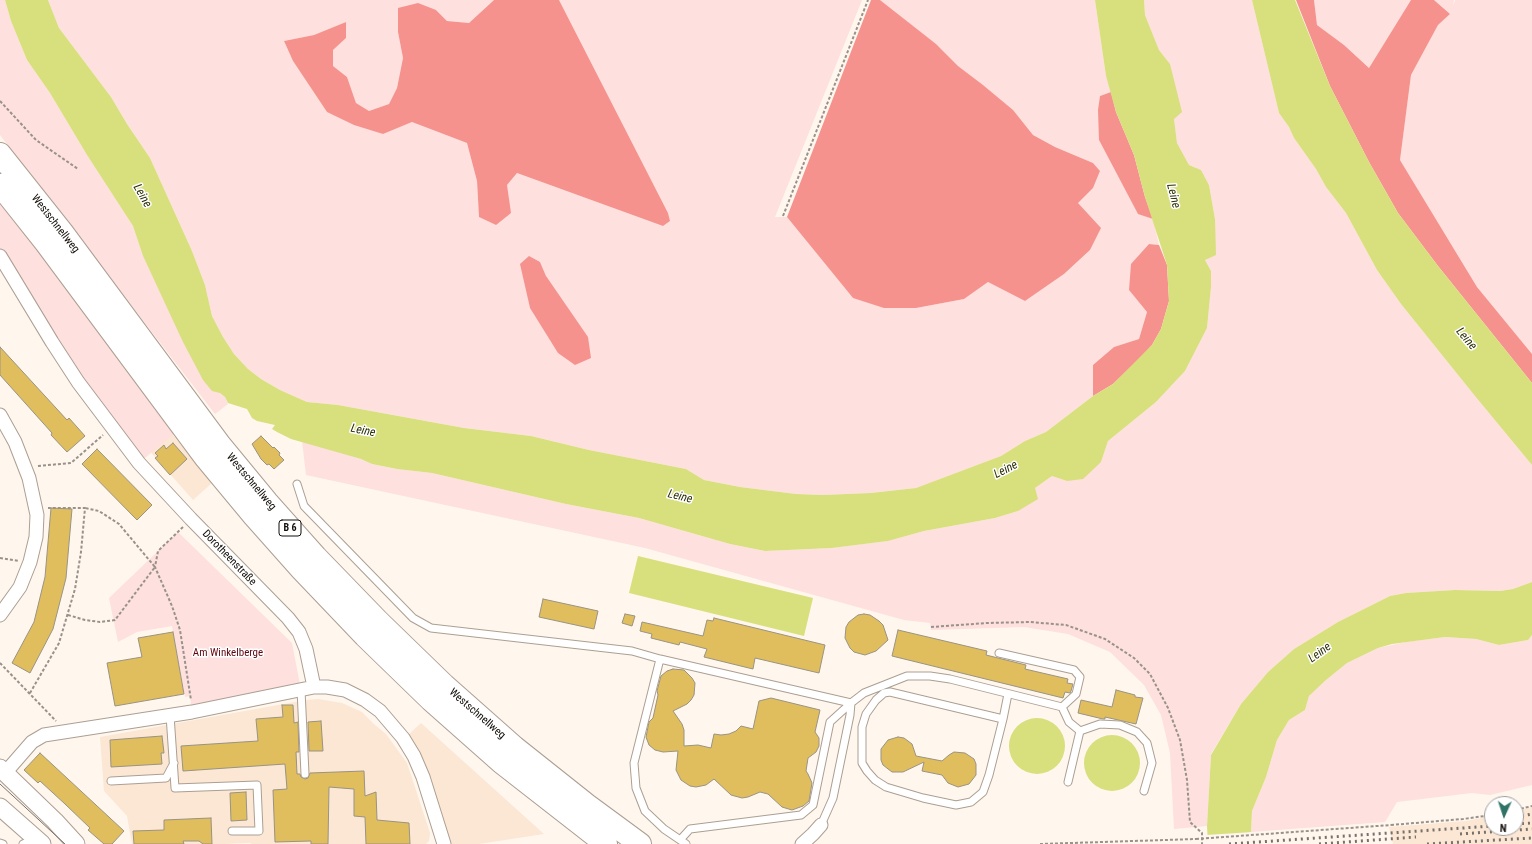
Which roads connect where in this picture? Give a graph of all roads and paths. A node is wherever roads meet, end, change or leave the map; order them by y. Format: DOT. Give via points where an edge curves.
graph roads {
  1 [pos="868,0"];
  2 [pos="0,101"];
  3 [pos="0,154"];
  4 [pos="78,170"];
  5 [pos="0,185"];
  6 [pos="783,216"];
  7 [pos="2,263"];
  8 [pos="0,415"];
  9 [pos="111,427"];
  10 [pos="25,467"];
  11 [pos="297,484"];
  12 [pos="85,508"];
  13 [pos="36,509"];
  14 [pos="191,520"];
  15 [pos="0,558"];
  16 [pos="30,562"];
  17 [pos="155,567"];
  18 [pos="0,615"];
  19 [pos="68,615"];
  20 [pos="931,627"];
  21 [pos="999,653"];
  22 [pos="660,659"];
  23 [pos="0,663"];
  24 [pos="888,683"];
  25 [pos="314,687"];
  26 [pos="301,690"];
  27 [pos="890,692"];
  28 [pos="30,693"];
  29 [pos="1008,694"];
  30 [pos="851,703"];
  31 [pos="1062,707"];
  32 [pos="192,712"];
  33 [pos="170,716"];
  34 [pos="1002,718"];
  35 [pos="1080,731"];
  36 [pos="62,732"];
  37 [pos="174,763"];
  38 [pos="3,770"];
  39 [pos="305,774"];
  40 [pos="111,781"];
  41 [pos="1068,782"];
  42 [pos="1144,791"];
  43 [pos="0,807"];
  44 [pos="1484,816"];
  45 [pos="820,825"];
  46 [pos="232,831"];
  47 [pos="33,842"];
  48 [pos="683,842"];
  49 [pos="76,844"];
  50 [pos="444,844"];
  51 [pos="606,844"];
  52 [pos="640,844"];
  53 [pos="802,844"];
  54 [pos="1040,844"];
  55 [pos="1202,844"];
  1 -- 6 [label="path"];
  2 -- 4 [label="path" via="36,140"];
  3 -- 52 [label="highway, Westschnellweg / B 6" via="62,232 220,445 316,557 444,685 520,752"];
  5 -- 51 [label="highway, Westschnellweg / B 6" via="205,457 302,570 431,700 501,762"];
  7 -- 9 [label="street, Dorotheenstraße" via="78,382"];
  8 -- 10 [label="street"];
  9 -- 10 [label="path" via="71,463"];
  9 -- 14 [label="street, Dorotheenstraße" via="139,463"];
  10 -- 13 [label="street"];
  11 -- 22 [label="lane" via="304,506 413,618 431,628 632,651"];
  12 -- 13 [label="path"];
  12 -- 17 [label="path" via="99,512 119,524"];
  12 -- 19 [label="path" via="75,589"];
  13 -- 16 [label="street" via="36,537"];
  14 -- 17 [label="path" via="158,551"];
  14 -- 25 [label="street, Dorotheenstraße" via="299,632 306,649"];
  15 -- 16 [label="path"];
  16 -- 18 [label="street" via="20,587"];
  17 -- 19 [label="path" via="115,620 100,622"];
  17 -- 32 [label="path" via="180,630"];
  19 -- 28 [label="path" via="59,643"];
  20 -- 55 [label="path" via="1030,622 1066,625 1105,639 1134,658 1150,674 1168,708 1180,740 1187,780 1190,822 1202,833"];
  21 -- 31 [label="lane" via="1074,670 1080,677 1076,694"];
  22 -- 30 [label="lane"];
  22 -- 48 [label="lane" via="634,763 636,788 646,811 664,829"];
  23 -- 28 [label="path"];
  24 -- 27 [label="lane"];
  24 -- 29 [label="lane" via="907,676 930,676"];
  24 -- 30 [label="lane" via="864,693"];
  25 -- 26 [label="street"];
  25 -- 50 [label="street" via="346,690 365,700 380,711 403,738 423,777"];
  26 -- 32 [label="street"];
  26 -- 39 [label="lane"];
  27 -- 34 [label="lane"];
  27 -- 34 [label="lane" via="876,700 866,714 862,727 862,763 875,780 886,787 923,798 956,805 971,802 983,792"];
  28 -- 36 [label="path" via="55,718"];
  29 -- 31 [label="lane"];
  29 -- 34 [label="lane"];
  30 -- 45 [label="lane" via="848,730 833,798"];
  30 -- 48 [label="lane" via="830,722 813,805 801,815 690,829"];
  31 -- 35 [label="lane" via="1069,722"];
  32 -- 33 [label="street"];
  33 -- 36 [label="street"];
  33 -- 37 [label="lane"];
  35 -- 41 [label="lane"];
  35 -- 42 [label="lane" via="1107,724 1120,725 1136,732 1146,743 1152,763"];
  36 -- 38 [label="street" via="44,735 32,742"];
  37 -- 40 [label="lane" via="166,778"];
  37 -- 46 [label="lane" via="175,788 257,785 259,832"];
  38 -- 49 [label="street"];
  43 -- 47 [label="street"];
  44 -- 54 [label="path, bridge" via="1196,839"];
  45 -- 53 [label="street"];
}
